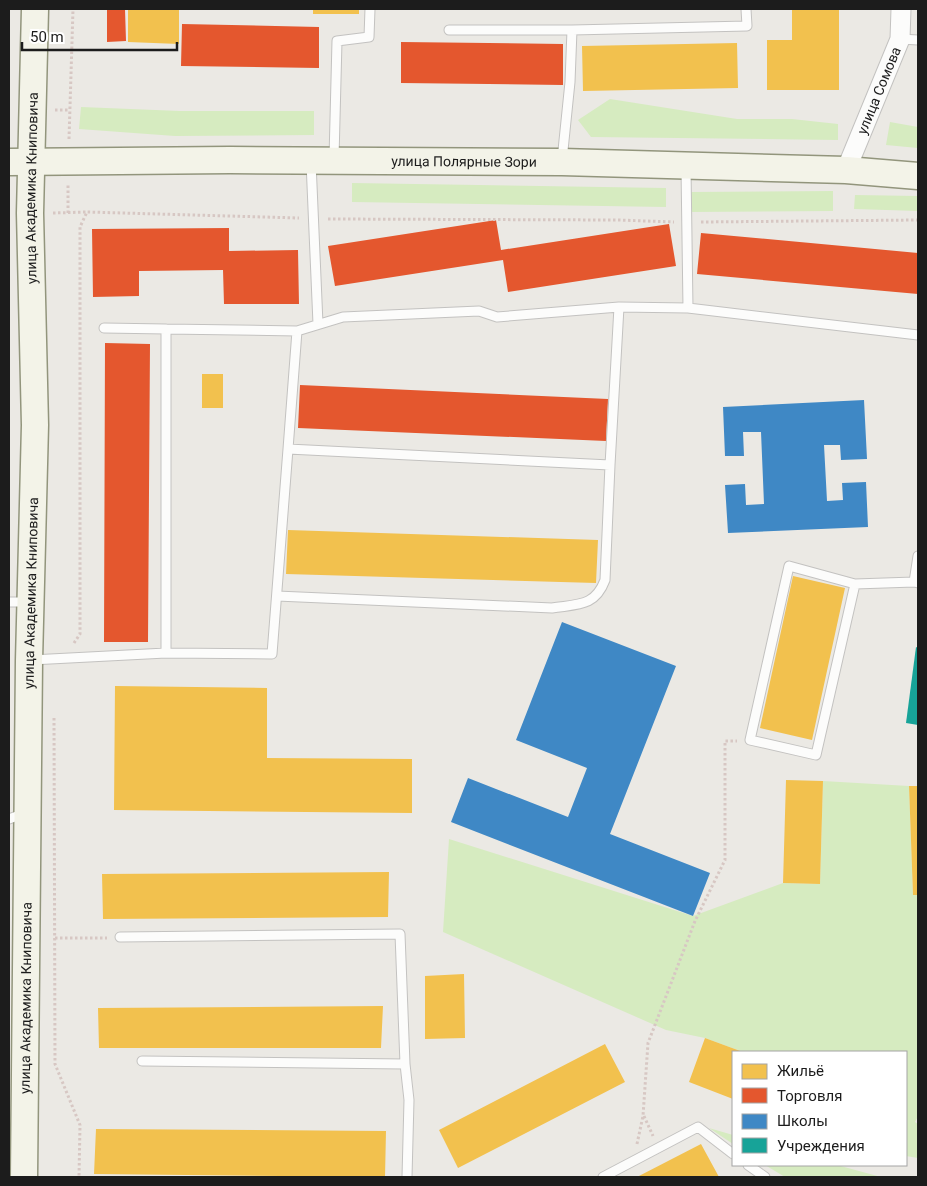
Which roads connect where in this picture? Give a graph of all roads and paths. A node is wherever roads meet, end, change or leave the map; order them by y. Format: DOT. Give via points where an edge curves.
graph roads {
  1 [pos="35,9"];
  2 [pos="73,9"];
  3 [pos="370,9"];
  4 [pos="746,9"];
  5 [pos="901,9"];
  6 [pos="449,30"];
  7 [pos="572,30"];
  8 [pos="909,40"];
  9 [pos="70,110"];
  10 [pos="20,162"];
  11 [pos="322,162"];
  12 [pos="562,162"];
  13 [pos="686,165"];
  14 [pos="846,170"];
  15 [pos="918,176"];
  16 [pos="68,212"];
  17 [pos="87,212"];
  18 [pos="314,218"];
  19 [pos="918,220"];
  20 [pos="687,222"];
  21 [pos="619,307"];
  22 [pos="688,308"];
  23 [pos="318,324"];
  24 [pos="104,328"];
  25 [pos="166,329"];
  26 [pos="297,331"];
  27 [pos="918,335"];
  28 [pos="288,449"];
  29 [pos="610,465"];
  30 [pos="918,556"];
  31 [pos="916,582"];
  32 [pos="855,584"];
  33 [pos="277,596"];
  34 [pos="20,602"];
  35 [pos="166,653"];
  36 [pos="63,659"];
  37 [pos="29,661"];
  38 [pos="54,711"];
  39 [pos="750,740"];
  40 [pos="18,816"];
  41 [pos="55,938"];
  42 [pos="120,938"];
  43 [pos="142,1061"];
  44 [pos="405,1064"];
  45 [pos="643,1116"];
  46 [pos="658,1148"];
  47 [pos="732,1153"];
  48 [pos="632,1161"];
  49 [pos="749,1166"];
  50 [pos="24,1177"];
  51 [pos="79,1177"];
  52 [pos="407,1177"];
  53 [pos="603,1177"];
  54 [pos="765,1177"];
  1 -- 10 [label="main road, улица Академика Книповича"];
  2 -- 9 [label="path"];
  3 -- 11 [label="lane" via="369,37 337,41"];
  4 -- 7 [label="lane" via="746,26"];
  5 -- 8 [label="street, улица Сомова"];
  6 -- 7 [label="lane"];
  7 -- 12 [label="lane"];
  8 -- 14 [label="street, улица Сомова"];
  10 -- 11 [label="main road, улица Полярные Зори"];
  10 -- 34 [label="main road, улица Академика Книповича" via="35,425"];
  11 -- 12 [label="main road, улица Полярные Зори"];
  11 -- 18 [label="lane"];
  12 -- 13 [label="main road, улица Полярные Зори"];
  13 -- 14 [label="main road, улица Полярные Зори"];
  13 -- 20 [label="lane"];
  14 -- 15 [label="main road, улица Полярные Зори"];
  16 -- 17 [label="path"];
  17 -- 18 [label="path"];
  17 -- 36 [label="path" via="80,227 80,634"];
  18 -- 20 [label="path"];
  18 -- 23 [label="lane"];
  19 -- 20 [label="path"];
  20 -- 22 [label="lane"];
  21 -- 22 [label="lane"];
  21 -- 23 [label="lane" via="497,317 479,311 343,317"];
  21 -- 29 [label="lane"];
  22 -- 27 [label="lane"];
  23 -- 26 [label="lane"];
  24 -- 25 [label="lane"];
  25 -- 26 [label="lane"];
  25 -- 35 [label="lane"];
  26 -- 28 [label="lane"];
  28 -- 29 [label="lane"];
  28 -- 33 [label="lane"];
  29 -- 33 [label="lane" via="605,580 601,592 588,603 552,608"];
  30 -- 31 [label="lane"];
  31 -- 32 [label="lane"];
  32 -- 39 [label="lane" via="816,755"];
  32 -- 39 [label="lane" via="789,566"];
  33 -- 35 [label="lane" via="272,654"];
  34 -- 37 [label="main road, улица Академика Книповича"];
  35 -- 36 [label="lane"];
  36 -- 37 [label="lane"];
  37 -- 40 [label="main road, улица Академика Книповича"];
  38 -- 41 [label="path"];
  39 -- 45 [label="path" via="725,741 725,860 696,921 648,1044"];
  40 -- 50 [label="main road, улица Академика Книповича"];
  41 -- 42 [label="path"];
  41 -- 51 [label="path" via="55,1064 80,1125"];
  42 -- 44 [label="lane" via="400,934"];
  43 -- 44 [label="lane"];
  44 -- 52 [label="lane" via="409,1100"];
  45 -- 46 [label="path"];
  45 -- 48 [label="path"];
  46 -- 47 [label="lane" via="698,1127"];
  46 -- 48 [label="lane"];
  48 -- 53 [label="lane"];
  49 -- 54 [label="lane"];
}
